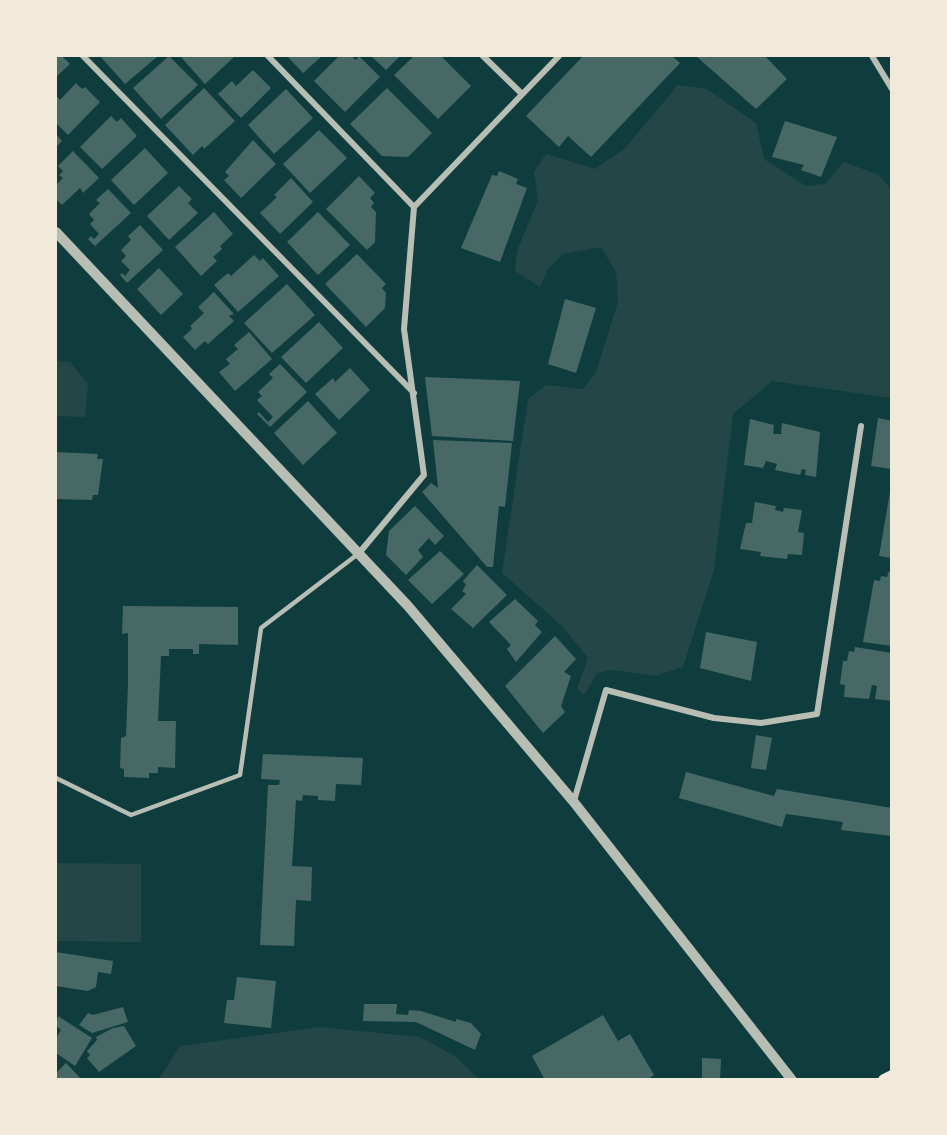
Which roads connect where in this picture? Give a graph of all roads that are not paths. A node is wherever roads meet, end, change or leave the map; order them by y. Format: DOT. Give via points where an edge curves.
graph roads {
  1 [pos="83,56"];
  2 [pos="268,56"];
  3 [pos="483,56"];
  4 [pos="559,56"];
  5 [pos="872,56"];
  6 [pos="891,89"];
  7 [pos="522,94"];
  8 [pos="414,207"];
  9 [pos="56,232"];
  10 [pos="414,393"];
  11 [pos="861,426"];
  12 [pos="360,552"];
  13 [pos="56,778"];
  14 [pos="573,801"];
  15 [pos="891,1076"];
  16 [pos="792,1080"];
  17 [pos="884,1080"];
  1 -- 10 [label="street"];
  2 -- 8 [label="street"];
  3 -- 7 [label="street"];
  4 -- 7 [label="street"];
  5 -- 6 [label="street"];
  7 -- 8 [label="street"];
  8 -- 10 [label="street" via="404,329"];
  9 -- 12 [label="street"];
  10 -- 12 [label="street" via="424,475"];
  11 -- 14 [label="street" via="817,714 761,723 714,718 606,690"];
  12 -- 13 [label="lane" via="261,628 240,775 131,815"];
  12 -- 14 [label="street"];
  14 -- 16 [label="street"];
  15 -- 17 [label="main road"];
}
